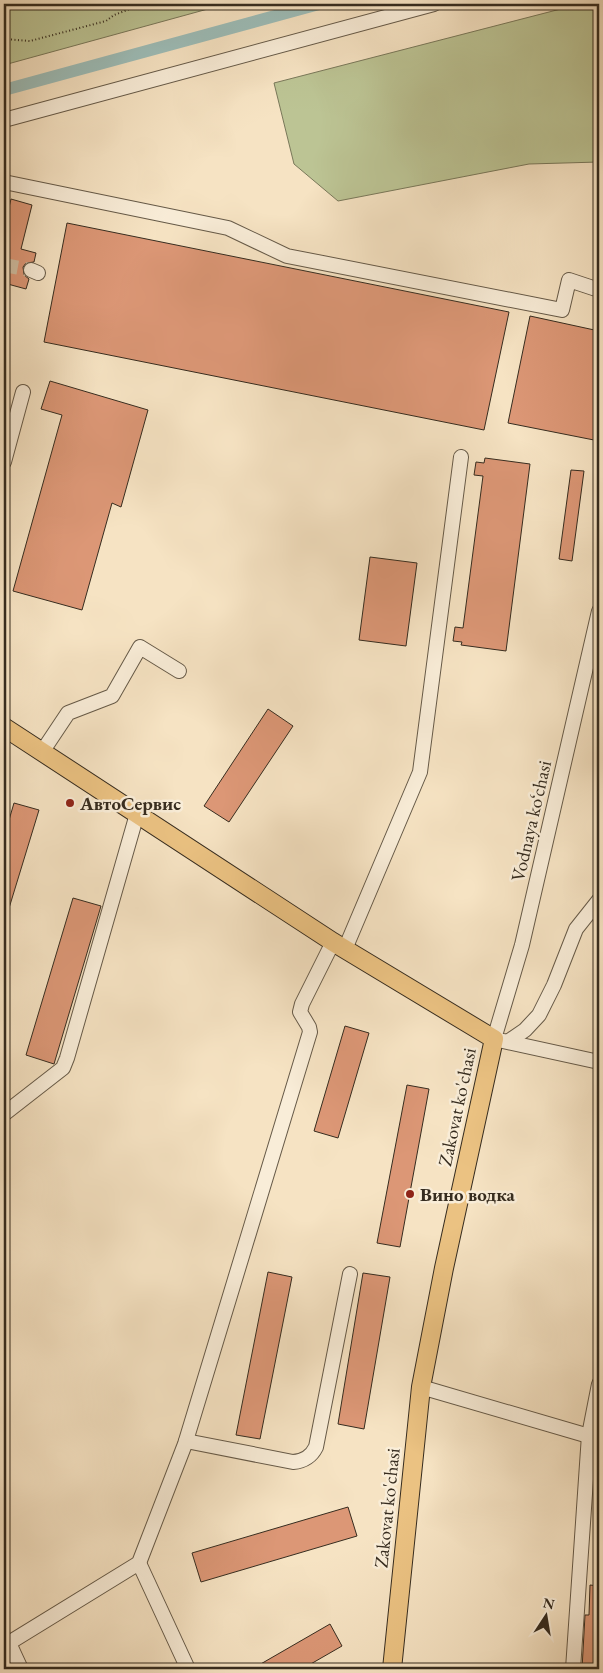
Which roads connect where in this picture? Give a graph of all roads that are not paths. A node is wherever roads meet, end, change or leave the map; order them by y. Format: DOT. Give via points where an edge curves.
graph roads {
  1 [pos="434,4"];
  2 [pos="4,120"];
  3 [pos="4,182"];
  4 [pos="599,290"];
  5 [pos="23,392"];
  6 [pos="461,457"];
  7 [pos="4,462"];
  8 [pos="599,610"];
  9 [pos="179,671"];
  10 [pos="4,727"];
  11 [pos="42,752"];
  12 [pos="136,814"];
  13 [pos="599,900"];
  14 [pos="339,945"];
  15 [pos="501,1040"];
  16 [pos="599,1062"];
  17 [pos="4,1114"];
  18 [pos="350,1274"];
  19 [pos="599,1384"];
  20 [pos="421,1388"];
  21 [pos="594,1437"];
  22 [pos="186,1440"];
  23 [pos="139,1563"];
  24 [pos="6,1644"];
  25 [pos="21,1669"];
  26 [pos="188,1669"];
  27 [pos="392,1669"];
  28 [pos="573,1669"];
  1 -- 2 [label="street"];
  3 -- 4 [label="street" via="228,228 287,256 562,310 569,280"];
  5 -- 7 [label="street"];
  6 -- 14 [label="street" via="420,772"];
  8 -- 15 [label="street, Vodnaya ko‘chasi"];
  9 -- 11 [label="street" via="140,647 112,696 68,713"];
  10 -- 11 [label="main road, Zakovat ko'chasi"];
  11 -- 12 [label="main road, Zakovat ko'chasi"];
  12 -- 14 [label="main road, Zakovat ko'chasi"];
  12 -- 17 [label="street" via="63,1068"];
  13 -- 15 [label="street" via="576,929 539,1014 525,1030"];
  14 -- 15 [label="main road, Zakovat ko'chasi"];
  14 -- 22 [label="street" via="302,1004 300,1012 310,1032"];
  15 -- 16 [label="street"];
  15 -- 20 [label="main road, Zakovat ko'chasi" via="444,1268"];
  18 -- 22 [label="street" via="312,1455 293,1462"];
  19 -- 21 [label="street"];
  20 -- 21 [label="street"];
  20 -- 27 [label="main road, Zakovat ko'chasi"];
  21 -- 28 [label="street"];
  22 -- 23 [label="street"];
  23 -- 24 [label="street"];
  23 -- 26 [label="street"];
  24 -- 25 [label="street"];
}
